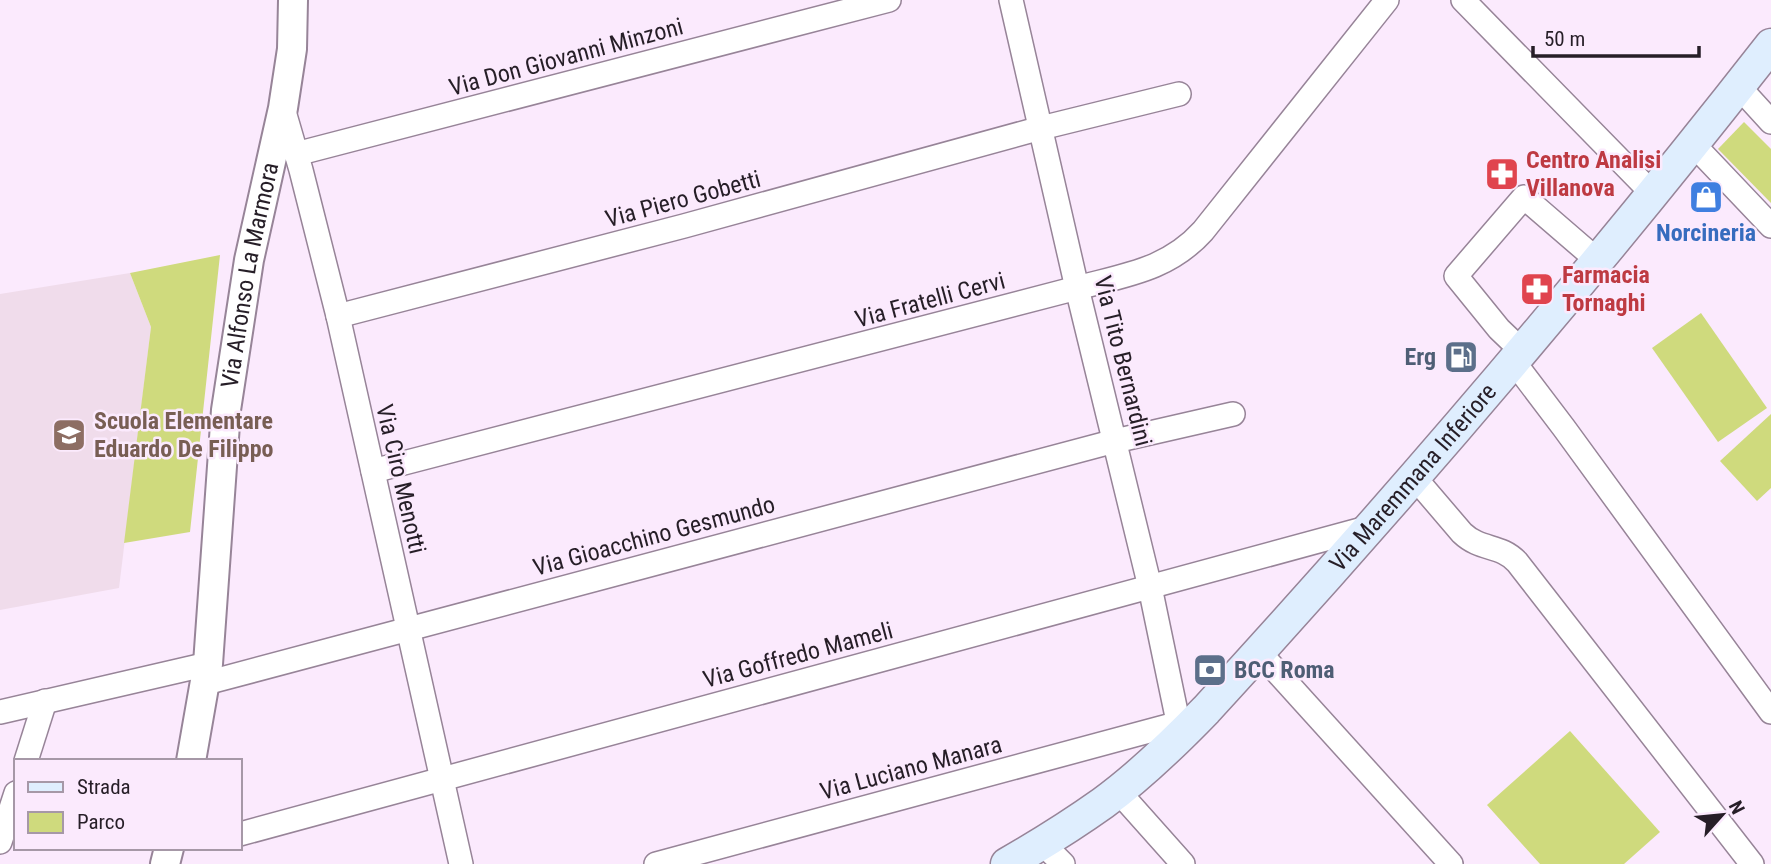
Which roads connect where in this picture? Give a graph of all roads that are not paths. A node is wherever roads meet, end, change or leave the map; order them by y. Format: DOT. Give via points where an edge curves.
graph roads {
  1 [pos="293,0"];
  2 [pos="889,0"];
  3 [pos="1012,0"];
  4 [pos="1387,0"];
  5 [pos="1463,0"];
  6 [pos="1771,45"];
  7 [pos="1739,87"];
  8 [pos="1179,94"];
  9 [pos="283,108"];
  10 [pos="1771,122"];
  11 [pos="1041,128"];
  12 [pos="1693,144"];
  13 [pos="296,154"];
  14 [pos="1652,193"];
  15 [pos="1771,226"];
  16 [pos="1597,260"];
  17 [pos="1077,288"];
  18 [pos="338,316"];
  19 [pos="1518,357"];
  20 [pos="1233,414"];
  21 [pos="1115,441"];
  22 [pos="373,471"];
  23 [pos="1415,478"];
  24 [pos="1370,527"];
  25 [pos="1150,587"];
  26 [pos="408,629"];
  27 [pos="1259,652"];
  28 [pos="207,673"];
  29 [pos="46,701"];
  30 [pos="0,712"];
  31 [pos="1771,712"];
  32 [pos="1180,729"];
  33 [pos="27,759"];
  34 [pos="191,759"];
  35 [pos="442,779"];
  36 [pos="1118,792"];
  37 [pos="10,797"];
  38 [pos="242,833"];
  39 [pos="0,842"];
  40 [pos="1053,853"];
  41 [pos="461,864"];
  42 [pos="656,864"];
  43 [pos="1007,864"];
  44 [pos="1183,864"];
  45 [pos="1451,864"];
  46 [pos="1752,864"];
  1 -- 9 [label="street, Via Alfonso La Marmora" via="292,49"];
  2 -- 13 [label="street, Via Don Giovanni Minzoni"];
  3 -- 11 [label="street, Via Tito Bernardini"];
  4 -- 17 [label="street, Via Fratelli Cervi" via="1192,242 1154,267"];
  5 -- 14 [label="street"];
  6 -- 7 [label="main road, Via Maremmana Inferiore"];
  7 -- 10 [label="street"];
  7 -- 12 [label="main road, Via Maremmana Inferiore"];
  8 -- 11 [label="street, Via Piero Gobetti"];
  9 -- 13 [label="street, Via Ciro Menotti"];
  9 -- 28 [label="street, Via Alfonso La Marmora" via="249,260 226,410"];
  11 -- 17 [label="street, Via Tito Bernardini"];
  11 -- 18 [label="street, Via Piero Gobetti"];
  12 -- 14 [label="main road, Via Maremmana Inferiore"];
  12 -- 15 [label="street"];
  13 -- 18 [label="street, Via Ciro Menotti"];
  14 -- 16 [label="main road, Via Maremmana Inferiore"];
  16 -- 19 [label="main road, Via Maremmana Inferiore"];
  16 -- 19 [label="street" via="1524,197 1456,276"];
  17 -- 21 [label="street, Via Tito Bernardini"];
  17 -- 22 [label="street, Via Fratelli Cervi"];
  18 -- 22 [label="street, Via Ciro Menotti"];
  19 -- 23 [label="main road, Via Maremmana Inferiore"];
  19 -- 31 [label="street" via="1572,439"];
  20 -- 21 [label="street, Via Gioacchino Gesmundo"];
  21 -- 25 [label="street, Via Tito Bernardini"];
  21 -- 26 [label="street, Via Gioacchino Gesmundo"];
  22 -- 26 [label="street, Via Ciro Menotti"];
  23 -- 24 [label="main road, Via Maremmana Inferiore"];
  23 -- 46 [label="street" via="1466,537 1501,550 1517,562"];
  24 -- 25 [label="street, Via Goffredo Mameli"];
  24 -- 27 [label="main road, Via Maremmana Inferiore"];
  25 -- 32 [label="street, Via Tito Bernardini"];
  25 -- 35 [label="street, Via Goffredo Mameli"];
  26 -- 28 [label="street, Via Gioacchino Gesmundo"];
  26 -- 35 [label="street, Via Ciro Menotti"];
  27 -- 32 [label="main road, Via Maremmana Inferiore"];
  27 -- 45 [label="street"];
  28 -- 29 [label="street, Via Gioacchino Gesmundo"];
  28 -- 34 [label="street, Via Alfonso La Marmora"];
  29 -- 30 [label="street, Via Gioacchino Gesmundo"];
  29 -- 33 [label="street"];
  32 -- 36 [label="main road, Via Maremmana Inferiore"];
  32 -- 42 [label="street, Via Luciano Manara"];
  35 -- 38 [label="street, Via Goffredo Mameli"];
  35 -- 41 [label="street, Via Ciro Menotti"];
  36 -- 40 [label="main road, Via Maremmana Inferiore"];
  36 -- 44 [label="street"];
  37 -- 39 [label="street"];
  40 -- 43 [label="main road, Via Maremmana Inferiore"];
}
